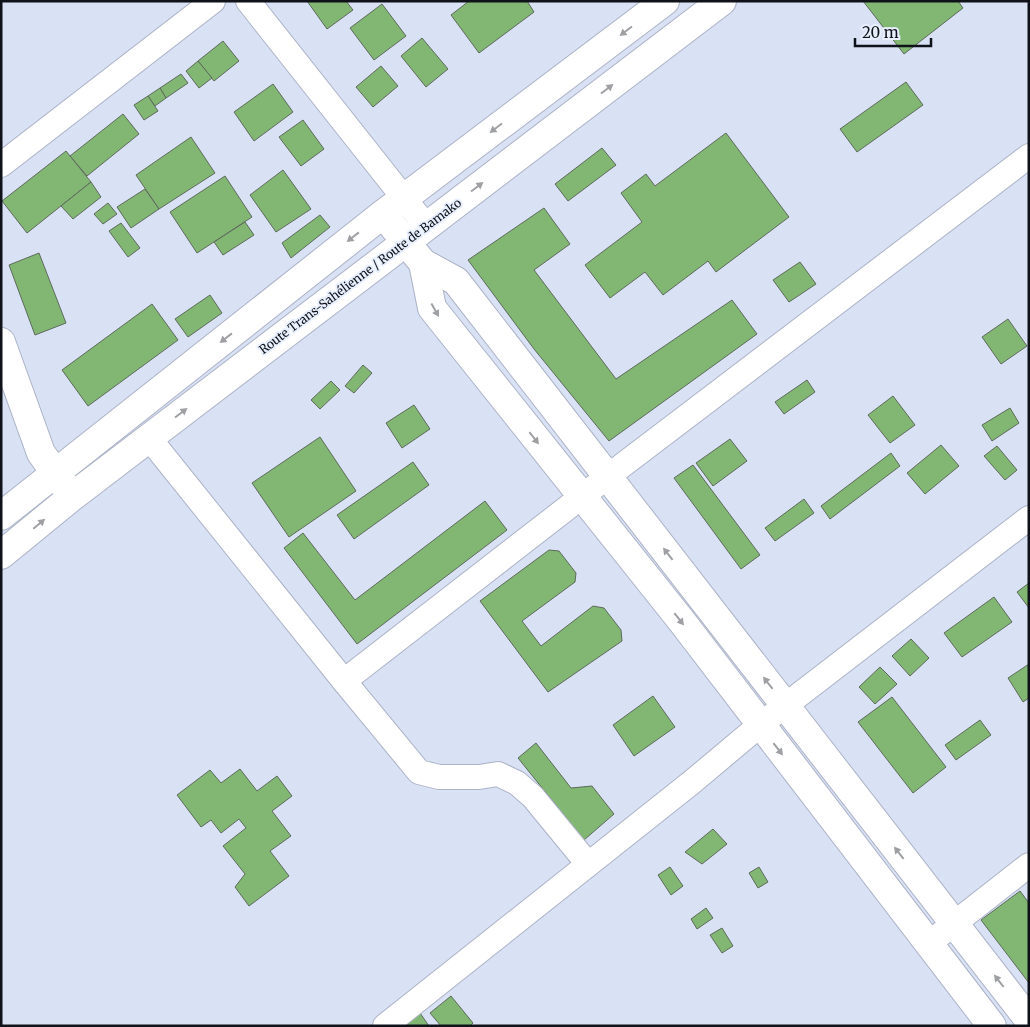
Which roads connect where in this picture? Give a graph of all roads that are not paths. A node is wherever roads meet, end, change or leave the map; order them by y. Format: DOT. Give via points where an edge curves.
graph roads {
  1 [pos="213,1"];
  2 [pos="248,1"];
  3 [pos="665,1"];
  4 [pos="722,1"];
  5 [pos="1029,156"];
  6 [pos="1,166"];
  7 [pos="393,206"];
  8 [pos="416,234"];
  9 [pos="423,263"];
  10 [pos="1,342"];
  11 [pos="149,438"];
  12 [pos="55,473"];
  13 [pos="607,476"];
  14 [pos="73,496"];
  15 [pos="581,497"];
  16 [pos="1,516"];
  17 [pos="1029,518"];
  18 [pos="1,555"];
  19 [pos="344,681"];
  20 [pos="786,706"];
  21 [pos="760,725"];
  22 [pos="588,864"];
  23 [pos="1029,865"];
  24 [pos="954,923"];
  25 [pos="928,944"];
  26 [pos="1029,1020"];
  27 [pos="386,1026"];
  28 [pos="992,1026"];
  1 -- 6 [label="street"];
  2 -- 7 [label="street"];
  3 -- 7 [label="main road, one-way"];
  8 -- 4 [label="main road, Route Trans-Sahélienne / Route de Bamako, one-way"];
  5 -- 13 [label="street"];
  7 -- 8 [label="main road"];
  7 -- 12 [label="main road, one-way"];
  8 -- 9 [label="main road"];
  11 -- 8 [label="main road, Route Trans-Sahélienne / Route de Bamako, one-way"];
  9 -- 13 [label="main road" via="456,281"];
  9 -- 15 [label="main road, one-way" via="432,308"];
  10 -- 12 [label="main road" via="40,453"];
  11 -- 14 [label="main road, Route Trans-Sahélienne / Route de Bamako"];
  11 -- 19 [label="street"];
  12 -- 14 [label="main road"];
  12 -- 16 [label="main road"];
  13 -- 15 [label="street"];
  20 -- 13 [label="main road, one-way"];
  18 -- 14 [label="main road, Route Trans-Sahélienne / Route de Bamako, one-way"];
  15 -- 19 [label="street"];
  15 -- 21 [label="main road, one-way" via="680,619"];
  17 -- 20 [label="street"];
  19 -- 22 [label="street" via="419,772 439,777 498,774 517,783 533,797"];
  20 -- 21 [label="street"];
  24 -- 20 [label="main road, one-way"];
  21 -- 22 [label="street"];
  21 -- 25 [label="main road, one-way"];
  22 -- 27 [label="street"];
  23 -- 24 [label="street"];
  24 -- 25 [label="street"];
  26 -- 24 [label="main road, one-way"];
  25 -- 28 [label="main road"];
}
